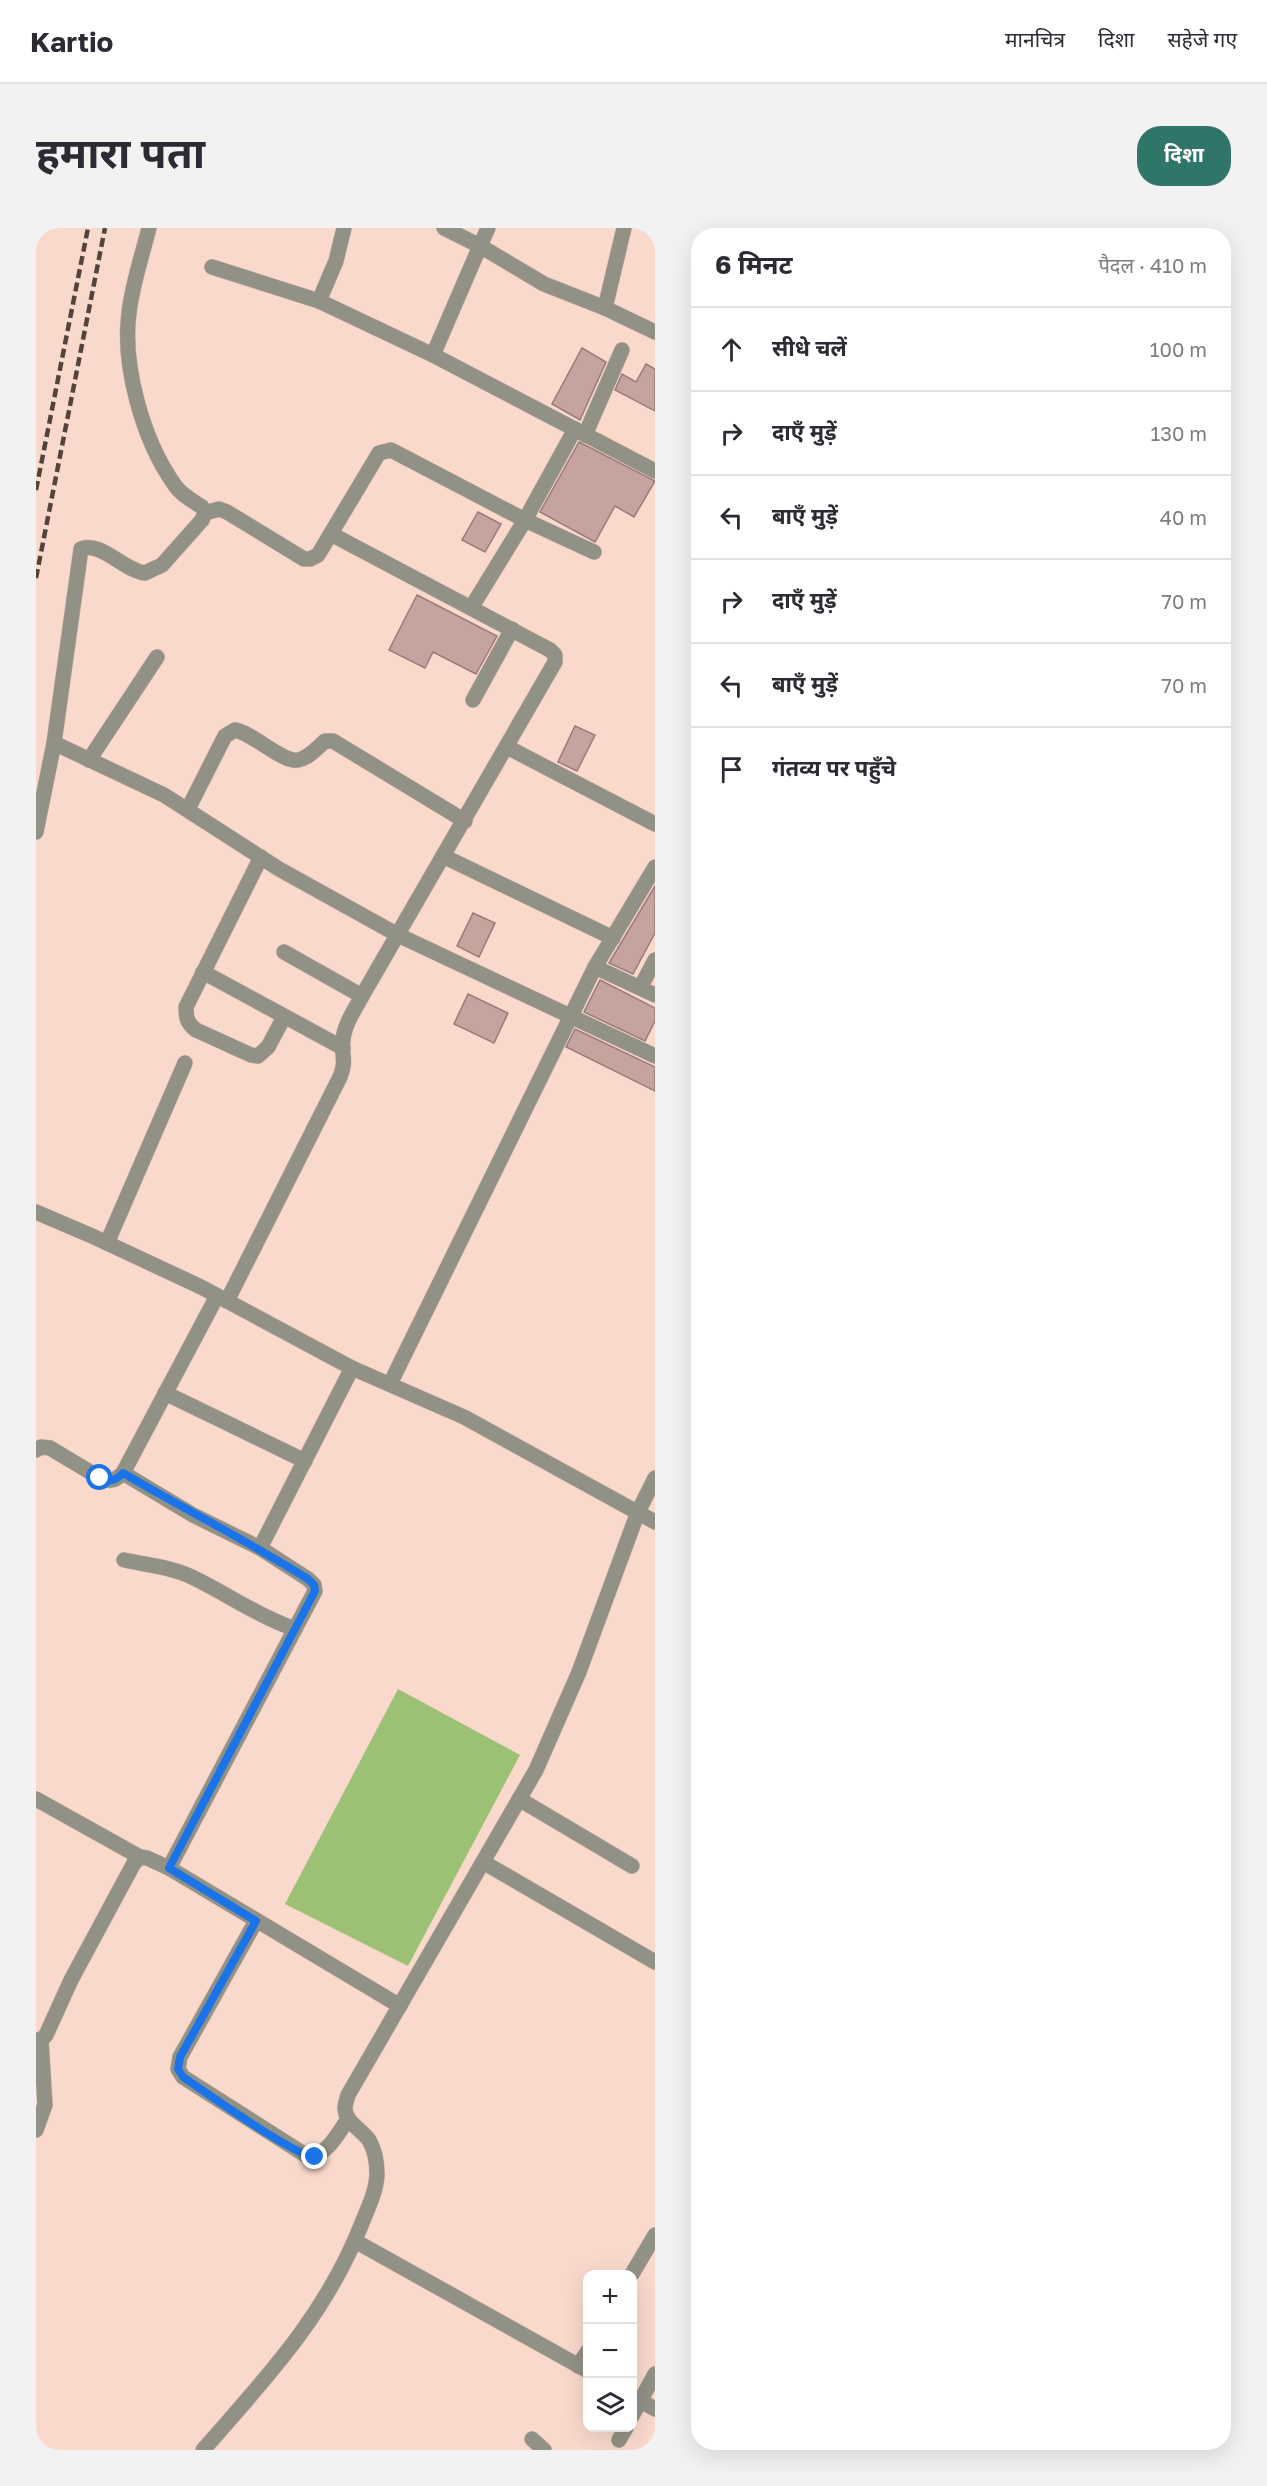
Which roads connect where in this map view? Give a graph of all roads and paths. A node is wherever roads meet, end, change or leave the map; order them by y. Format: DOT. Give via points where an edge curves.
graph roads {
  1 [pos="149,228"];
  2 [pos="344,228"];
  3 [pos="444,228"];
  4 [pos="488,228"];
  5 [pos="624,228"];
  6 [pos="480,246"];
  7 [pos="212,267"];
  8 [pos="319,301"];
  9 [pos="605,308"];
  10 [pos="655,332"];
  11 [pos="622,350"];
  12 [pos="433,355"];
  13 [pos="580,432"];
  14 [pos="655,471"];
  15 [pos="205,513"];
  16 [pos="525,520"];
  17 [pos="331,534"];
  18 [pos="594,552"];
  19 [pos="471,608"];
  20 [pos="512,630"];
  21 [pos="157,657"];
  22 [pos="473,700"];
  23 [pos="54,743"];
  24 [pos="507,747"];
  25 [pos="89,760"];
  26 [pos="188,809"];
  27 [pos="465,821"];
  28 [pos="655,824"];
  29 [pos="36,832"];
  30 [pos="443,856"];
  31 [pos="261,858"];
  32 [pos="653,873"];
  33 [pos="398,935"];
  34 [pos="613,938"];
  35 [pos="284,952"];
  36 [pos="655,960"];
  37 [pos="595,967"];
  38 [pos="203,972"];
  39 [pos="640,988"];
  40 [pos="655,995"];
  41 [pos="362,996"];
  42 [pos="572,1015"];
  43 [pos="284,1017"];
  44 [pos="343,1048"];
  45 [pos="655,1056"];
  46 [pos="185,1063"];
  47 [pos="36,1212"];
  48 [pos="107,1243"];
  49 [pos="222,1298"];
  50 [pos="352,1368"];
  51 [pos="390,1384"];
  52 [pos="165,1393"];
  53 [pos="36,1450"];
  54 [pos="305,1461"];
  55 [pos="123,1473"];
  56 [pos="655,1478"];
  57 [pos="638,1512"];
  58 [pos="655,1522"];
  59 [pos="260,1548"];
  60 [pos="124,1560"];
  61 [pos="295,1629"];
  62 [pos="519,1799"];
  63 [pos="36,1800"];
  64 [pos="140,1857"];
  65 [pos="483,1862"];
  66 [pos="632,1866"];
  67 [pos="169,1868"];
  68 [pos="256,1921"];
  69 [pos="655,1962"];
  70 [pos="400,2006"];
  71 [pos="39,2040"];
  72 [pos="348,2119"];
  73 [pos="36,2130"];
  74 [pos="655,2235"];
  75 [pos="355,2241"];
  76 [pos="634,2270"];
  77 [pos="583,2369"];
  78 [pos="655,2374"];
  79 [pos="637,2398"];
  80 [pos="655,2409"];
  81 [pos="532,2439"];
  82 [pos="203,2450"];
  83 [pos="544,2450"];
  1 -- 15 [label="street" via="129,312 128,359 139,408 157,451 173,483"];
  2 -- 8 [label="street" via="336,261"];
  3 -- 6 [label="street"];
  4 -- 6 [label="street"];
  5 -- 9 [label="street"];
  6 -- 9 [label="street" via="544,284"];
  6 -- 12 [label="street"];
  7 -- 8 [label="street"];
  8 -- 12 [label="street"];
  9 -- 10 [label="street"];
  11 -- 13 [label="street"];
  12 -- 13 [label="street"];
  13 -- 14 [label="street"];
  13 -- 16 [label="street"];
  15 -- 17 [label="street" via="219,509 227,512 304,559 318,555"];
  15 -- 23 [label="street" via="162,565 145,573 95,547 81,549"];
  16 -- 17 [label="street" via="391,450 384,450"];
  16 -- 18 [label="street"];
  16 -- 19 [label="street"];
  17 -- 19 [label="street"];
  19 -- 20 [label="street"];
  20 -- 22 [label="street"];
  20 -- 24 [label="street" via="550,650 555,662"];
  21 -- 25 [label="street"];
  23 -- 25 [label="street"];
  23 -- 29 [label="street"];
  24 -- 27 [label="street"];
  24 -- 28 [label="street"];
  25 -- 26 [label="street"];
  26 -- 27 [label="street" via="225,736 235,730 246,732 296,761 325,741 333,741"];
  26 -- 31 [label="street"];
  27 -- 30 [label="street"];
  30 -- 33 [label="street"];
  30 -- 34 [label="street"];
  31 -- 33 [label="street"];
  31 -- 38 [label="street"];
  32 -- 34 [label="street"];
  33 -- 41 [label="street"];
  33 -- 42 [label="street"];
  34 -- 37 [label="street"];
  35 -- 41 [label="street"];
  36 -- 39 [label="street"];
  37 -- 39 [label="street"];
  37 -- 42 [label="street"];
  38 -- 43 [label="street"];
  38 -- 43 [label="street" via="186,1007 186,1018 196,1030 258,1056 268,1047"];
  39 -- 40 [label="street"];
  41 -- 44 [label="street" via="345,1031"];
  42 -- 45 [label="street"];
  42 -- 51 [label="street"];
  43 -- 44 [label="street"];
  44 -- 49 [label="street" via="345,1059 340,1077"];
  46 -- 48 [label="street"];
  47 -- 48 [label="street"];
  48 -- 49 [label="street"];
  49 -- 50 [label="street"];
  49 -- 52 [label="street"];
  50 -- 51 [label="street"];
  50 -- 54 [label="street"];
  51 -- 57 [label="street" via="464,1417"];
  52 -- 54 [label="street"];
  52 -- 55 [label="street"];
  53 -- 55 [label="street" via="50,1448 108,1481"];
  54 -- 59 [label="street"];
  55 -- 59 [label="street"];
  56 -- 57 [label="street"];
  57 -- 58 [label="street"];
  57 -- 62 [label="street" via="579,1672 547,1747"];
  59 -- 61 [label="street" via="314,1585 315,1591"];
  60 -- 61 [label="street" via="192,1577 262,1616"];
  61 -- 67 [label="street"];
  62 -- 65 [label="street"];
  62 -- 66 [label="street"];
  63 -- 64 [label="street"];
  64 -- 67 [label="street"];
  64 -- 71 [label="street" via="71,1980 46,2035"];
  65 -- 69 [label="street"];
  65 -- 70 [label="street"];
  67 -- 68 [label="street"];
  68 -- 70 [label="street"];
  68 -- 72 [label="street" via="180,2057 178,2069 183,2077 307,2156 324,2152"];
  70 -- 72 [label="street" via="348,2095"];
  71 -- 73 [label="street" via="45,2105"];
  72 -- 75 [label="street" via="374,2150 377,2173"];
  74 -- 76 [label="street"];
  75 -- 77 [label="street"];
  75 -- 82 [label="street" via="321,2307 262,2385"];
  78 -- 79 [label="street"];
  79 -- 80 [label="street"];
  81 -- 83 [label="street"];
}
